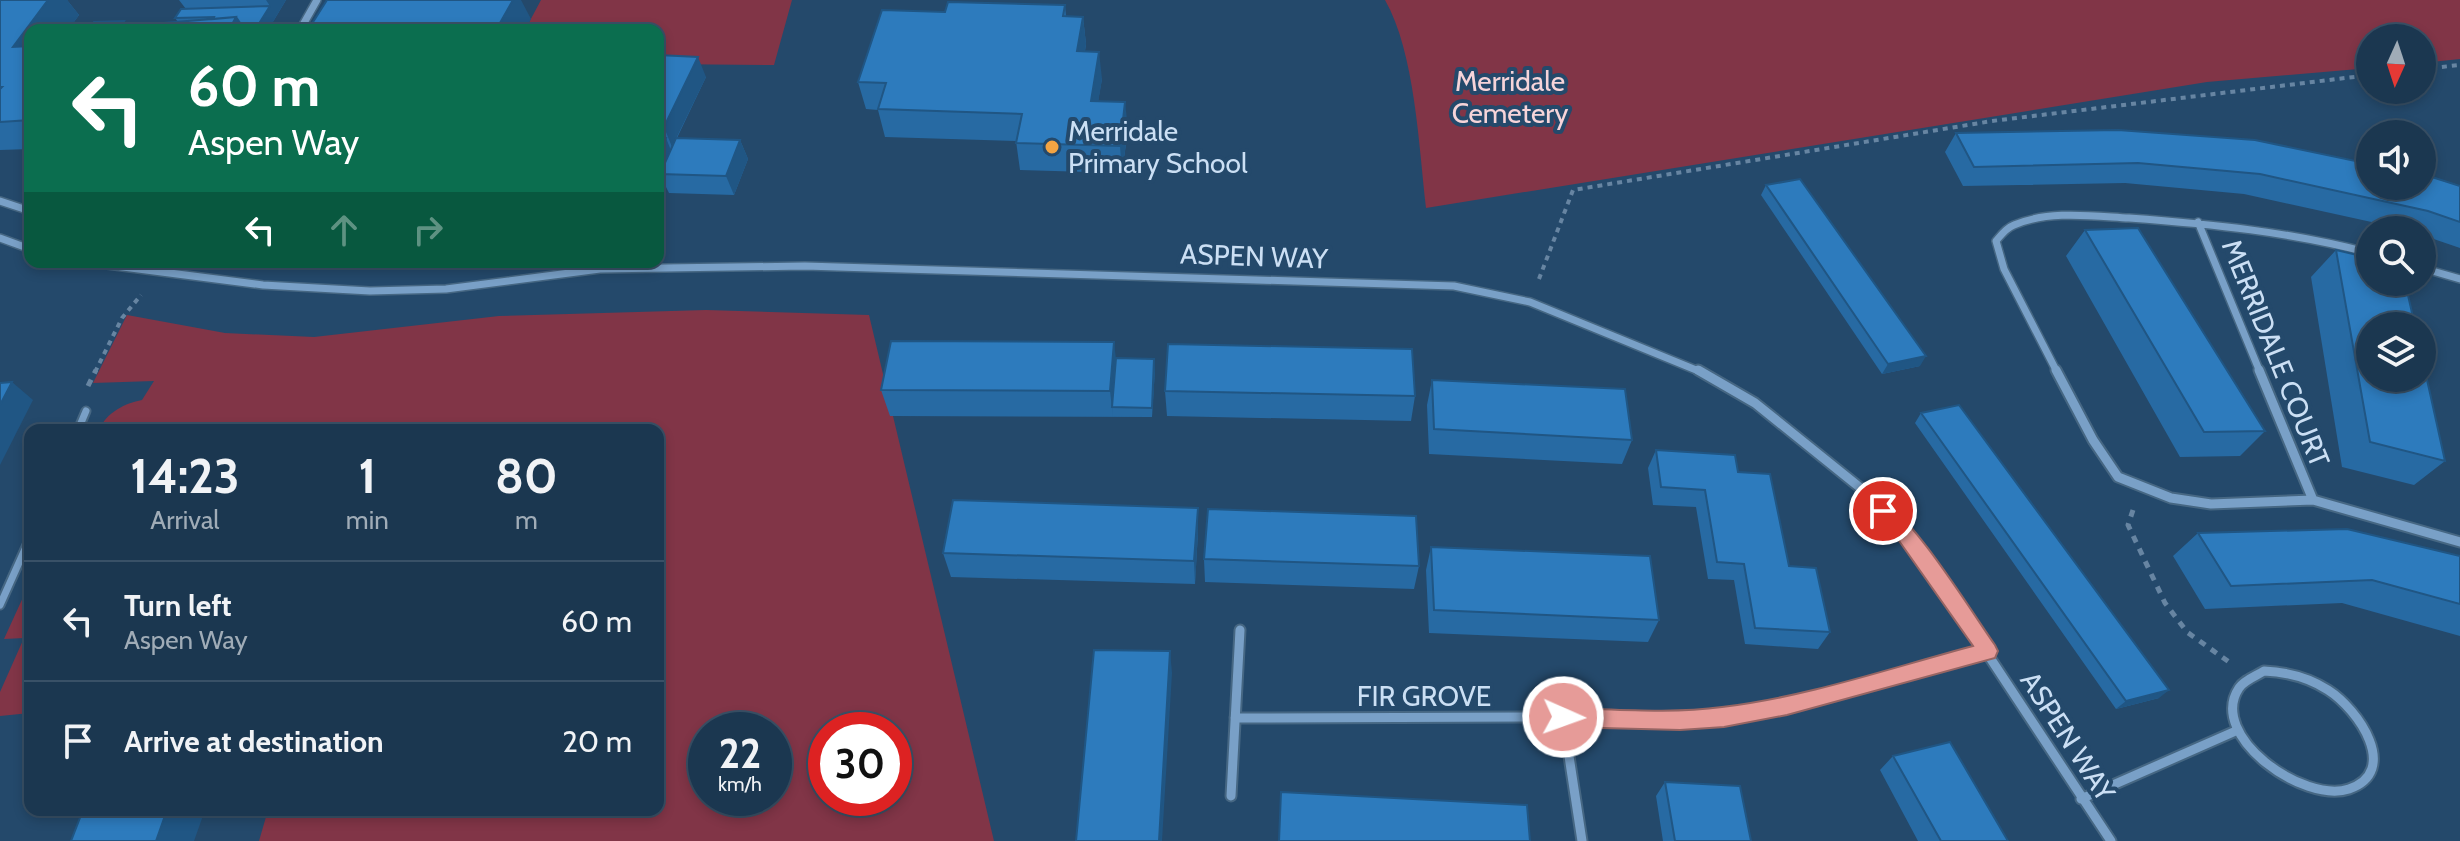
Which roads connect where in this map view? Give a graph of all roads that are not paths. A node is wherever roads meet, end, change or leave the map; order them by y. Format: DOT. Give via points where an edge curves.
graph roads {
  1 [pos="317,0"];
  2 [pos="303,24"];
  3 [pos="0,201"];
  4 [pos="24,209"];
  5 [pos="2198,222"];
  6 [pos="0,238"];
  7 [pos="24,247"];
  8 [pos="2356,249"];
  9 [pos="130,268"];
  10 [pos="162,268"];
  11 [pos="591,268"];
  12 [pos="600,269"];
  13 [pos="160,272"];
  14 [pos="2436,272"];
  15 [pos="2460,279"];
  16 [pos="86,411"];
  17 [pos="81,424"];
  18 [pos="2313,500"];
  19 [pos="2460,542"];
  20 [pos="24,551"];
  21 [pos="0,605"];
  22 [pos="1240,630"];
  23 [pos="1988,651"];
  24 [pos="1563,717"];
  25 [pos="1235,718"];
  26 [pos="2238,730"];
  27 [pos="1231,796"];
  28 [pos="2081,799"];
  29 [pos="1582,841"];
  30 [pos="2111,841"];
  1 -- 2 [label="street"];
  3 -- 4 [label="street"];
  5 -- 8 [label="street, MERRIDALE COURT"];
  5 -- 18 [label="street, MERRIDALE COURT"];
  5 -- 18 [label="street, MERRIDALE COURT" via="2049,218 2011,225 1996,241 2004,269 2093,440 2118,477 2171,498 2211,504"];
  6 -- 7 [label="street"];
  9 -- 13 [label="street, ASPEN WAY"];
  10 -- 13 [label="street"];
  11 -- 12 [label="street"];
  12 -- 13 [label="street, ASPEN WAY" via="446,289 370,291"];
  12 -- 23 [label="street, ASPEN WAY" via="805,266 1236,277 1454,286 1530,302 1688,364 1796,434 1903,532"];
  14 -- 15 [label="street"];
  16 -- 17 [label="lane"];
  18 -- 19 [label="street, MERRIDALE COURT"];
  20 -- 21 [label="lane"];
  22 -- 25 [label="street"];
  23 -- 24 [label="street, FIR GROVE" via="1724,717"];
  23 -- 28 [label="street, ASPEN WAY"];
  24 -- 25 [label="street, FIR GROVE"];
  24 -- 29 [label="street"];
  25 -- 27 [label="street"];
  26 -- 26 [label="street" via="2251,751 2272,769 2308,787 2344,791 2362,783 2372,770 2368,731 2353,711 2334,693 2287,672 2264,671 2238,684 2232,697"];
  26 -- 28 [label="street"];
  28 -- 30 [label="street, ASPEN WAY"];
}
